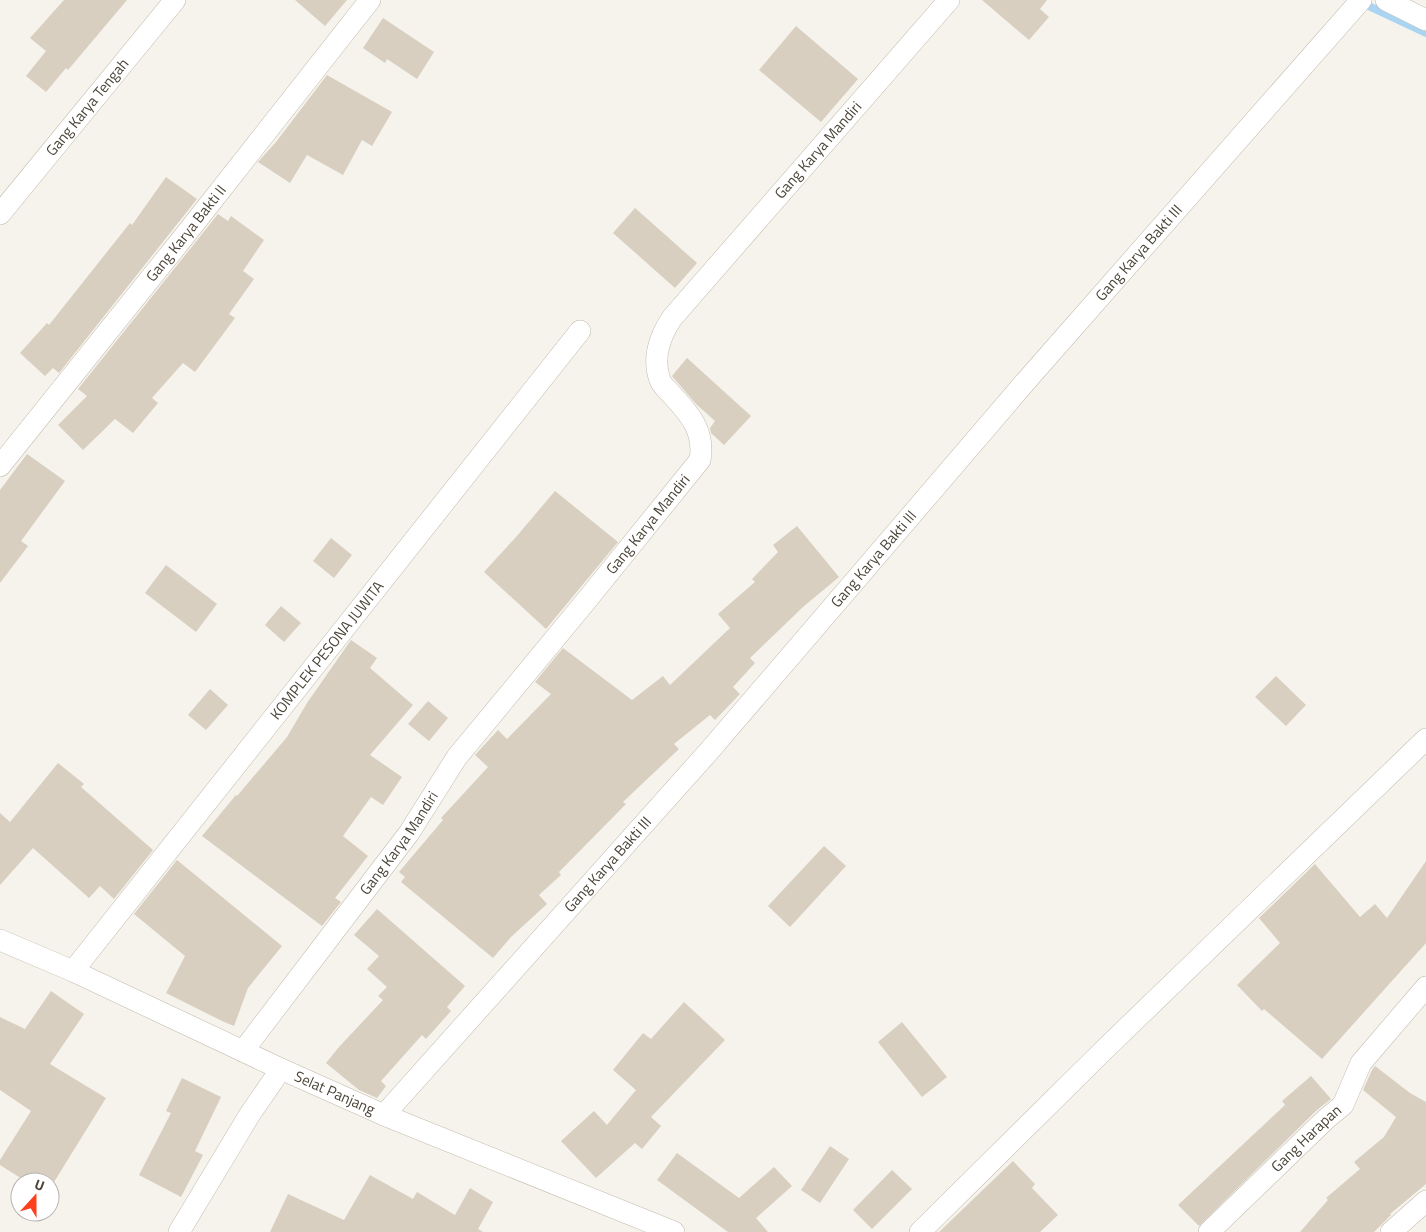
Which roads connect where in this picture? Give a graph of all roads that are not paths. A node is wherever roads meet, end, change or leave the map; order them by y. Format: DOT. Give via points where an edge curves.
graph roads {
  1 [pos="175,0"];
  2 [pos="370,0"];
  3 [pos="949,0"];
  4 [pos="1386,0"];
  5 [pos="1356,6"];
  6 [pos="1426,20"];
  7 [pos="0,214"];
  8 [pos="580,330"];
  9 [pos="0,466"];
  10 [pos="1426,739"];
  11 [pos="0,940"];
  12 [pos="73,971"];
  13 [pos="1426,987"];
  14 [pos="243,1051"];
  15 [pos="281,1070"];
  16 [pos="384,1115"];
  17 [pos="1426,1201"];
  18 [pos="179,1232"];
  19 [pos="674,1232"];
  20 [pos="920,1232"];
  21 [pos="1209,1232"];
  22 [pos="1391,1232"];
  1 -- 7 [label="street, Gang Karya Tengah"];
  2 -- 9 [label="street, Gang Karya Bakti II"];
  3 -- 14 [label="street, Gang Karya Mandiri" via="672,318 657,348 660,382 697,428 701,439 700,460 457,757 409,833"];
  4 -- 6 [label="street"];
  5 -- 16 [label="street, Gang Karya Bakti III" via="1034,373 710,750"];
  8 -- 12 [label="street, KOMPLEK PESONA JUWITA"];
  10 -- 20 [label="street"];
  11 -- 12 [label="street, Selat Panjang"];
  12 -- 14 [label="street, Selat Panjang"];
  13 -- 21 [label="street, Gang Harapan" via="1361,1063 1343,1105"];
  14 -- 15 [label="street, Selat Panjang"];
  15 -- 16 [label="street, Selat Panjang"];
  15 -- 18 [label="street" via="250,1114"];
  16 -- 19 [label="street, Selat Panjang"];
  17 -- 22 [label="street"];
}
